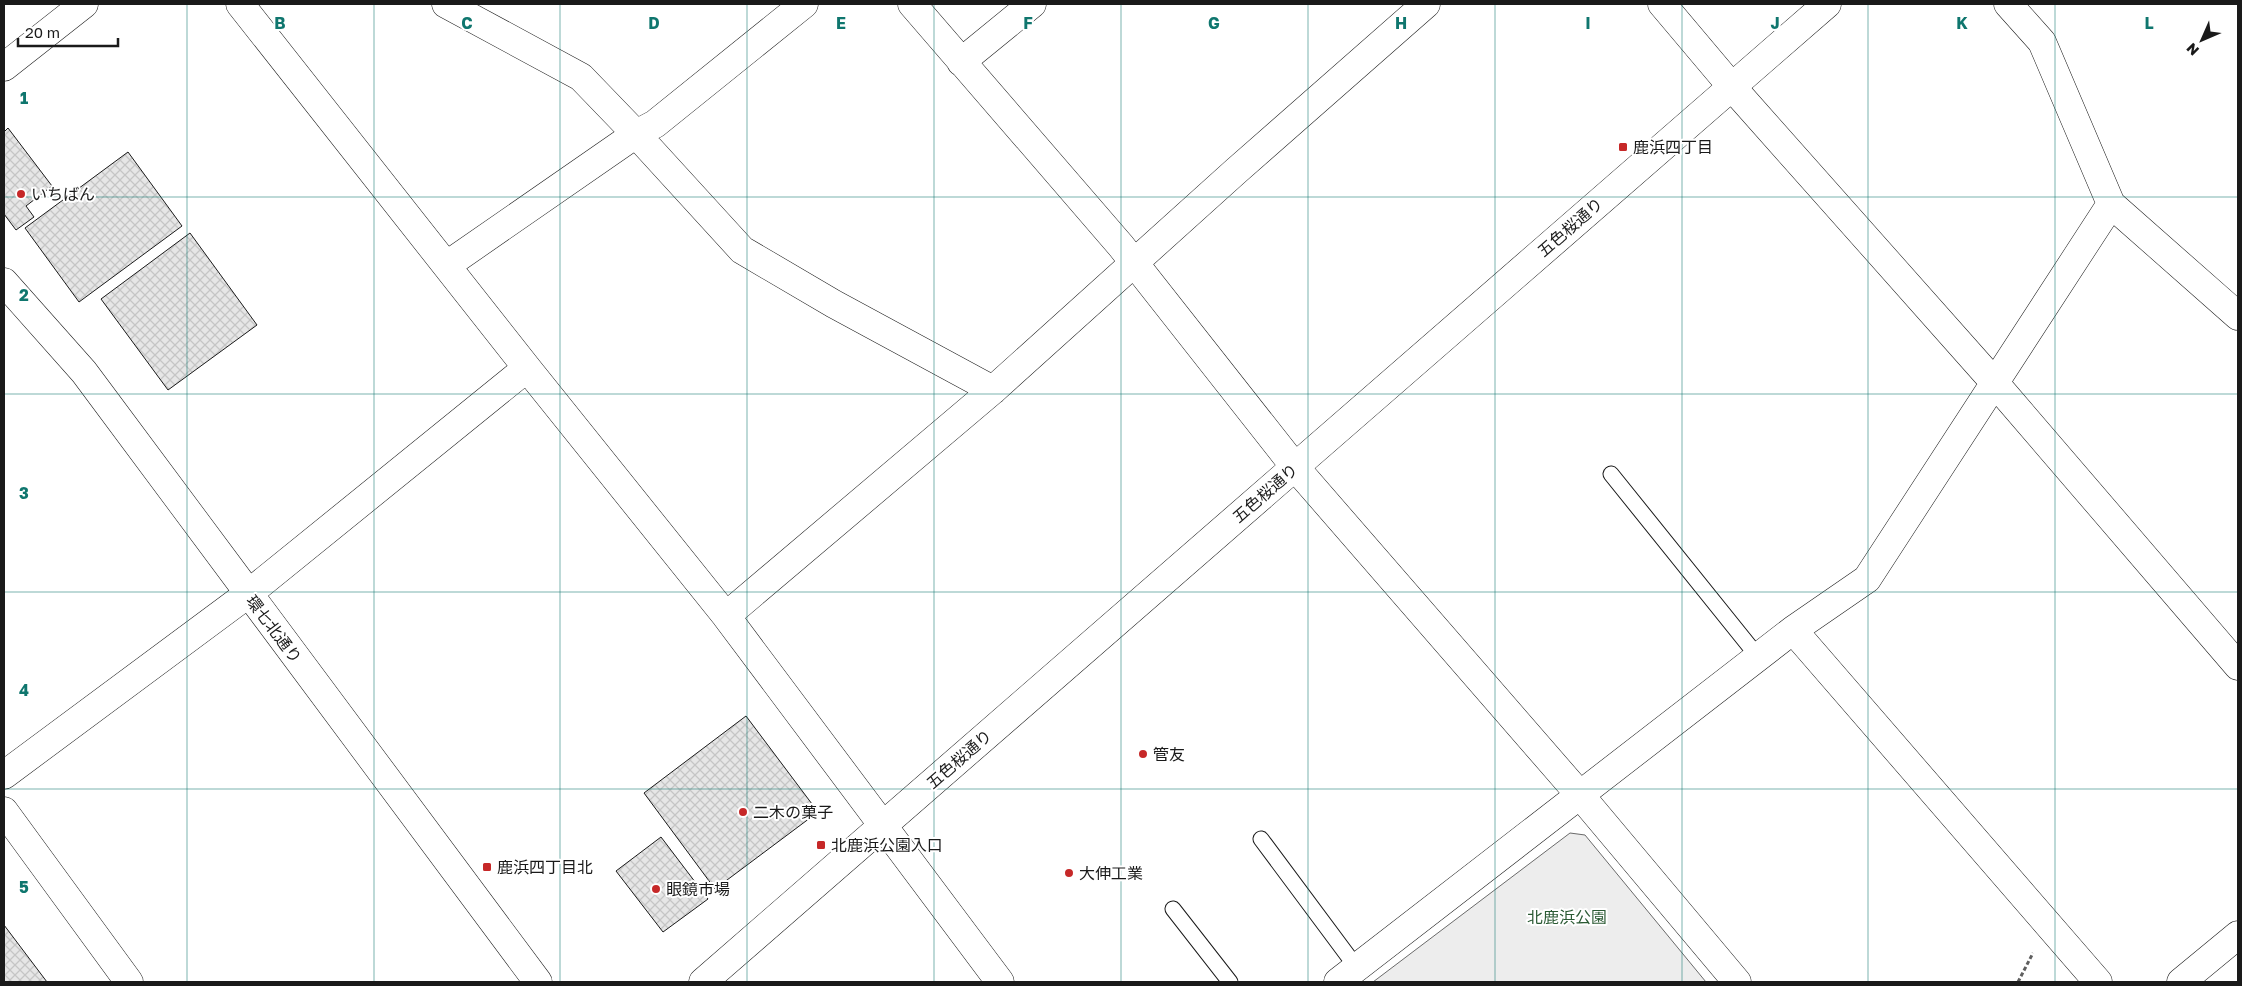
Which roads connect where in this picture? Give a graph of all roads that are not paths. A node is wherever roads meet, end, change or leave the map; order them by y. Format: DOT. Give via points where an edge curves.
graph roads {
  1 [pos="84,4"];
  2 [pos="240,4"];
  3 [pos="446,4"];
  4 [pos="804,4"];
  5 [pos="912,4"];
  6 [pos="1032,4"];
  7 [pos="1426,4"];
  8 [pos="1662,4"];
  9 [pos="1827,4"];
  10 [pos="2008,4"];
  11 [pos="962,62"];
  12 [pos="4,67"];
  13 [pos="1732,87"];
  14 [pos="636,134"];
  15 [pos="2111,204"];
  16 [pos="1135,262"];
  17 [pos="447,265"];
  18 [pos="4,282"];
  19 [pos="2238,316"];
  20 [pos="527,368"];
  21 [pos="1994,382"];
  22 [pos="993,390"];
  23 [pos="1295,467"];
  24 [pos="1612,474"];
  25 [pos="248,594"];
  26 [pos="726,616"];
  27 [pos="1793,630"];
  28 [pos="1758,658"];
  29 [pos="2238,666"];
  30 [pos="4,775"];
  31 [pos="1580,795"];
  32 [pos="4,811"];
  33 [pos="882,826"];
  34 [pos="1261,839"];
  35 [pos="1173,909"];
  36 [pos="2238,935"];
  37 [pos="1348,975"];
  38 [pos="129,982"];
  39 [pos="538,982"];
  40 [pos="703,982"];
  41 [pos="1000,982"];
  42 [pos="1230,982"];
  43 [pos="1737,982"];
  44 [pos="2098,982"];
  45 [pos="2181,982"];
  1 -- 12 [label="street"];
  2 -- 17 [label="street"];
  3 -- 14 [label="street" via="581,77"];
  4 -- 14 [label="street" via="655,124"];
  5 -- 11 [label="street"];
  6 -- 11 [label="street"];
  7 -- 16 [label="street"];
  8 -- 13 [label="street"];
  9 -- 13 [label="street, 五色桜通り"];
  10 -- 15 [label="street" via="2042,42"];
  11 -- 16 [label="street"];
  13 -- 21 [label="street"];
  13 -- 23 [label="street, 五色桜通り"];
  14 -- 17 [label="street"];
  14 -- 22 [label="street" via="742,250"];
  15 -- 19 [label="street"];
  15 -- 21 [label="street"];
  16 -- 22 [label="street"];
  16 -- 23 [label="street"];
  17 -- 20 [label="street"];
  18 -- 25 [label="street, 環七北通り" via="84,372"];
  20 -- 25 [label="street"];
  20 -- 26 [label="street"];
  21 -- 27 [label="street" via="1867,579"];
  21 -- 29 [label="street"];
  22 -- 26 [label="street"];
  23 -- 31 [label="street"];
  23 -- 33 [label="street, 五色桜通り"];
  24 -- 28 [label="lane"];
  25 -- 30 [label="street"];
  25 -- 39 [label="street, 環七北通り"];
  26 -- 33 [label="street"];
  27 -- 28 [label="street"];
  27 -- 44 [label="street"];
  28 -- 31 [label="street"];
  31 -- 37 [label="street"];
  31 -- 43 [label="street"];
  32 -- 38 [label="street"];
  33 -- 40 [label="street, 五色桜通り"];
  33 -- 41 [label="street"];
  34 -- 37 [label="lane"];
  35 -- 42 [label="lane"];
  36 -- 45 [label="street"];
}
